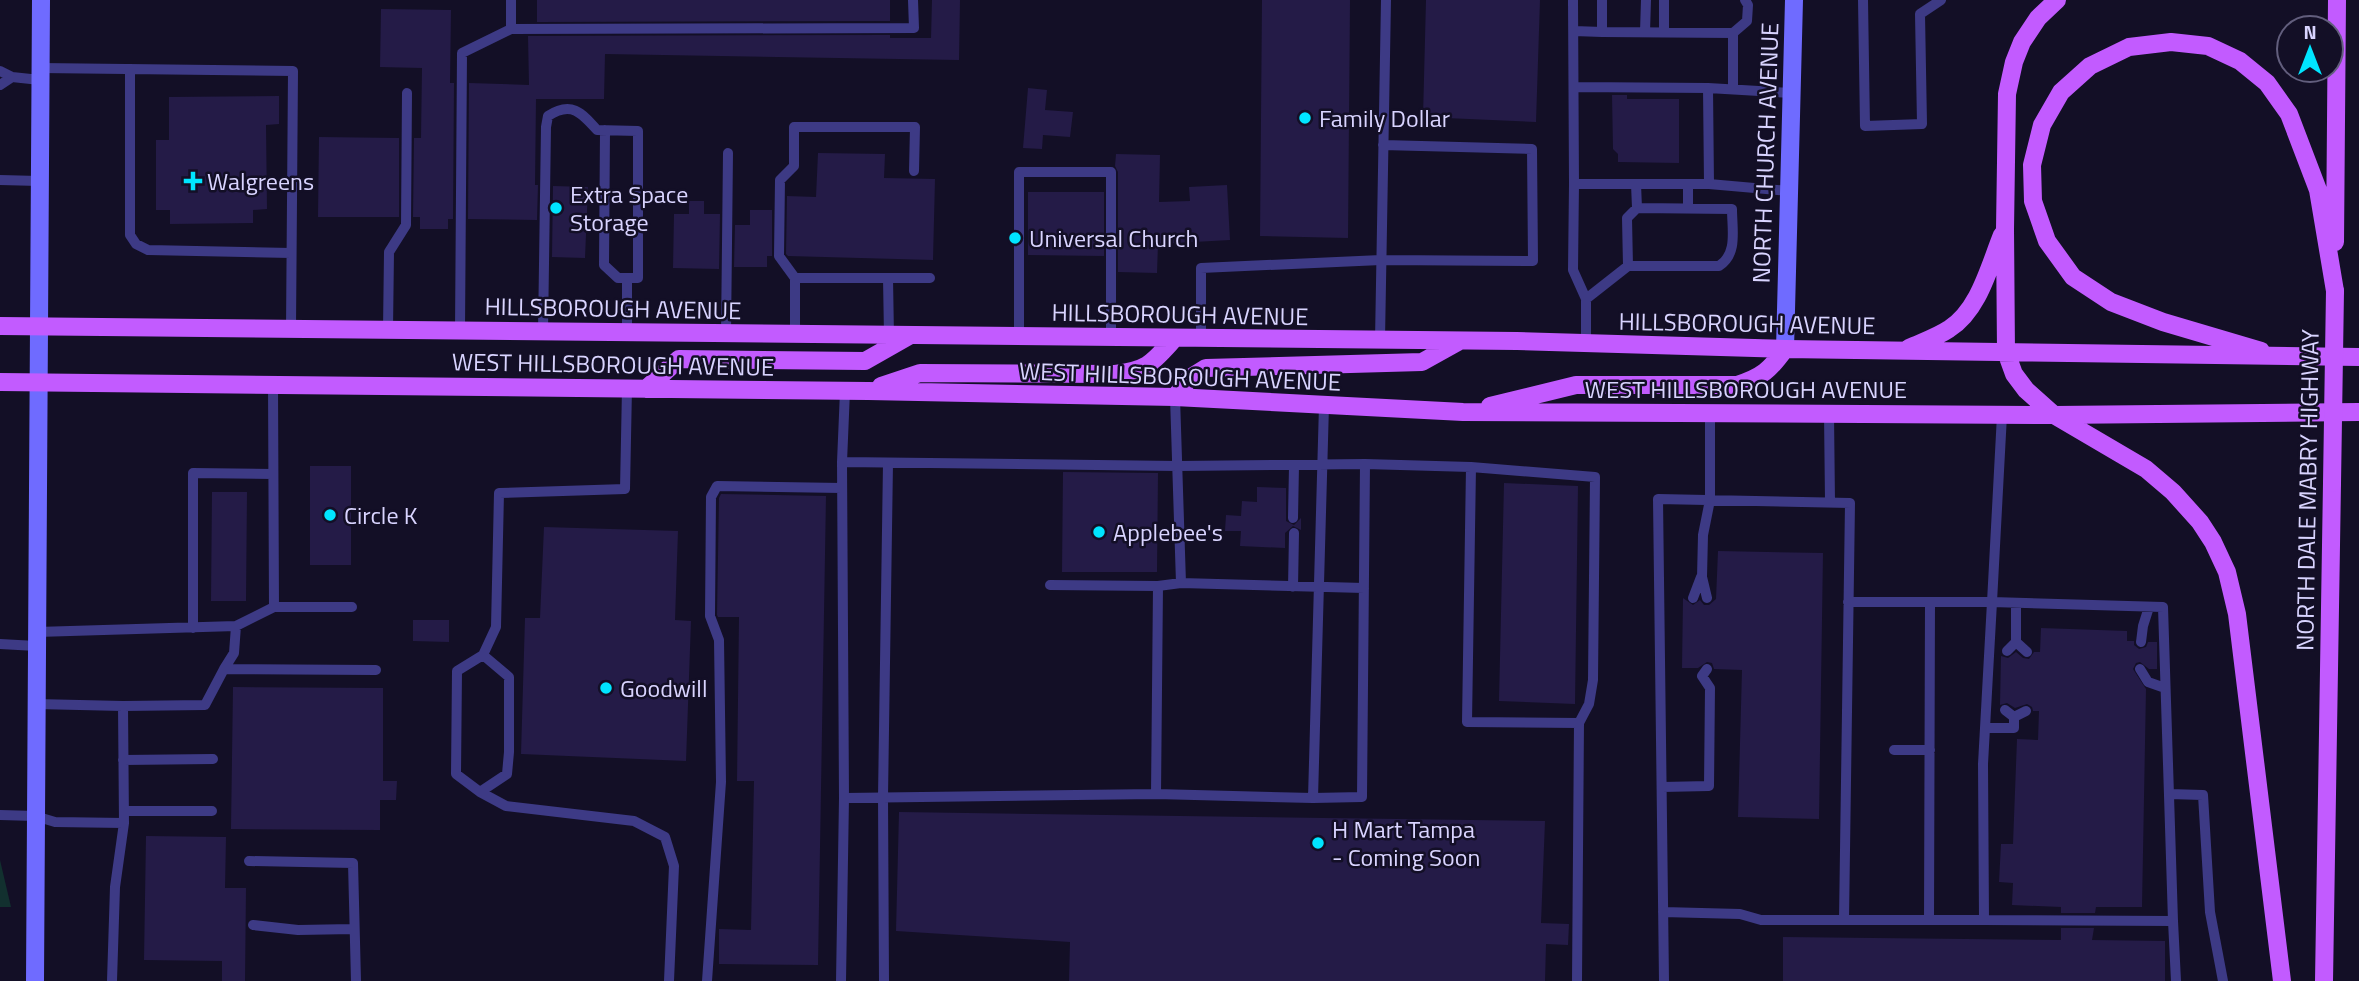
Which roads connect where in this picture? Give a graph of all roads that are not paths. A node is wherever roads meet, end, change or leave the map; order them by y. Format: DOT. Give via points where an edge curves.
graph roads {
  1 [pos="41,0"];
  2 [pos="511,0"];
  3 [pos="913,0"];
  4 [pos="1386,0"];
  5 [pos="1573,0"];
  6 [pos="1602,0"];
  7 [pos="1646,0"];
  8 [pos="1664,0"];
  9 [pos="1745,0"];
  10 [pos="1794,0"];
  11 [pos="1863,0"];
  12 [pos="1920,0"];
  13 [pos="1941,0"];
  14 [pos="2057,0"];
  15 [pos="2337,0"];
  16 [pos="1920,14"];
  17 [pos="511,29"];
  18 [pos="1574,31"];
  19 [pos="1602,32"];
  20 [pos="1645,32"];
  21 [pos="1664,32"];
  22 [pos="1733,33"];
  23 [pos="130,69"];
  24 [pos="0,71"];
  25 [pos="40,74"];
  26 [pos="12,77"];
  27 [pos="0,85"];
  28 [pos="1574,87"];
  29 [pos="1708,88"];
  30 [pos="1733,88"];
  31 [pos="407,93"];
  32 [pos="1791,93"];
  33 [pos="605,130"];
  34 [pos="1383,145"];
  35 [pos="728,153"];
  36 [pos="914,171"];
  37 [pos="0,180"];
  38 [pos="39,181"];
  39 [pos="1574,184"];
  40 [pos="1636,184"];
  41 [pos="1688,184"];
  42 [pos="1709,184"];
  43 [pos="1789,191"];
  44 [pos="1637,208"];
  45 [pos="1688,208"];
  46 [pos="2004,229"];
  47 [pos="292,253"];
  48 [pos="1381,260"];
  49 [pos="1628,266"];
  50 [pos="627,278"];
  51 [pos="795,278"];
  52 [pos="888,278"];
  53 [pos="930,278"];
  54 [pos="2335,291"];
  55 [pos="1586,299"];
  56 [pos="0,326"];
  57 [pos="38,326"];
  58 [pos="291,329"];
  59 [pos="388,330"];
  60 [pos="460,331"];
  61 [pos="543,332"];
  62 [pos="626,333"];
  63 [pos="726,334"];
  64 [pos="795,335"];
  65 [pos="889,336"];
  66 [pos="909,336"];
  67 [pos="1019,337"];
  68 [pos="1111,338"];
  69 [pos="1174,339"];
  70 [pos="1200,339"];
  71 [pos="1380,340"];
  72 [pos="1461,341"];
  73 [pos="1586,343"];
  74 [pos="1785,349"];
  75 [pos="1903,350"];
  76 [pos="2006,352"];
  77 [pos="2284,357"];
  78 [pos="2359,357"];
  79 [pos="0,382"];
  80 [pos="38,382"];
  81 [pos="273,384"];
  82 [pos="626,388"];
  83 [pos="646,389"];
  84 [pos="845,391"];
  85 [pos="868,391"];
  86 [pos="1175,397"];
  87 [pos="1324,405"];
  88 [pos="1463,412"];
  89 [pos="2359,412"];
  90 [pos="1710,414"];
  91 [pos="1829,414"];
  92 [pos="2002,415"];
  93 [pos="2054,415"];
  94 [pos="842,462"];
  95 [pos="888,463"];
  96 [pos="1365,464"];
  97 [pos="1178,466"];
  98 [pos="1294,466"];
  99 [pos="1322,466"];
  100 [pos="1471,467"];
  101 [pos="273,474"];
  102 [pos="842,488"];
  103 [pos="1710,500"];
  104 [pos="1830,502"];
  105 [pos="1293,518"];
  106 [pos="1294,533"];
  107 [pos="1702,577"];
  108 [pos="1181,583"];
  109 [pos="1049,585"];
  110 [pos="1158,586"];
  111 [pos="1293,587"];
  112 [pos="1319,588"];
  113 [pos="1364,588"];
  114 [pos="1693,598"];
  115 [pos="1707,598"];
  116 [pos="1849,602"];
  117 [pos="1930,602"];
  118 [pos="1992,602"];
  119 [pos="2016,603"];
  120 [pos="274,607"];
  121 [pos="352,607"];
  122 [pos="2149,607"];
  123 [pos="236,626"];
  124 [pos="193,628"];
  125 [pos="36,639"];
  126 [pos="2141,642"];
  127 [pos="0,644"];
  128 [pos="2027,652"];
  129 [pos="483,655"];
  130 [pos="224,668"];
  131 [pos="2140,668"];
  132 [pos="376,670"];
  133 [pos="1701,671"];
  134 [pos="2165,688"];
  135 [pos="36,704"];
  136 [pos="123,706"];
  137 [pos="2026,710"];
  138 [pos="1579,723"];
  139 [pos="1985,728"];
  140 [pos="1894,750"];
  141 [pos="1930,750"];
  142 [pos="213,759"];
  143 [pos="123,760"];
  144 [pos="1662,787"];
  145 [pos="480,792"];
  146 [pos="1156,794"];
  147 [pos="2169,794"];
  148 [pos="883,797"];
  149 [pos="844,798"];
  150 [pos="1313,798"];
  151 [pos="124,811"];
  152 [pos="212,811"];
  153 [pos="0,815"];
  154 [pos="35,816"];
  155 [pos="124,823"];
  156 [pos="249,861"];
  157 [pos="1663,912"];
  158 [pos="1844,920"];
  159 [pos="1929,920"];
  160 [pos="1983,920"];
  161 [pos="2173,921"];
  162 [pos="253,925"];
  163 [pos="353,929"];
  164 [pos="35,981"];
  165 [pos="112,981"];
  166 [pos="356,981"];
  167 [pos="669,981"];
  168 [pos="707,981"];
  169 [pos="841,981"];
  170 [pos="884,981"];
  171 [pos="1577,981"];
  172 [pos="1664,981"];
  173 [pos="2176,981"];
  174 [pos="2223,981"];
  175 [pos="2282,981"];
  176 [pos="2324,981"];
  1 -- 25 [label="street"];
  2 -- 17 [label="lane"];
  3 -- 17 [label="lane" via="914,28"];
  4 -- 34 [label="lane"];
  5 -- 18 [label="lane"];
  6 -- 19 [label="lane"];
  7 -- 20 [label="lane"];
  8 -- 21 [label="lane"];
  9 -- 22 [label="lane" via="1747,21"];
  10 -- 32 [label="street, NORTH CHURCH AVENUE"];
  11 -- 16 [label="lane" via="1865,126 1922,124"];
  12 -- 16 [label="lane"];
  13 -- 16 [label="lane"];
  14 -- 46 [label="main road" via="2038,18 2014,62 2007,94"];
  15 -- 54 [label="main road, NORTH DALE MABRY HIGHWAY"];
  17 -- 60 [label="lane" via="462,53"];
  18 -- 19 [label="lane"];
  18 -- 28 [label="lane"];
  19 -- 20 [label="lane"];
  20 -- 21 [label="lane"];
  21 -- 22 [label="lane"];
  22 -- 30 [label="lane"];
  23 -- 25 [label="lane"];
  23 -- 47 [label="lane" via="130,235 136,244 148,250"];
  23 -- 47 [label="lane" via="293,71"];
  24 -- 26 [label="lane"];
  25 -- 26 [label="lane"];
  25 -- 38 [label="street"];
  26 -- 27 [label="lane"];
  28 -- 29 [label="lane"];
  28 -- 39 [label="lane"];
  29 -- 30 [label="lane"];
  29 -- 42 [label="lane"];
  30 -- 32 [label="lane"];
  31 -- 59 [label="lane" via="406,225 389,252"];
  32 -- 43 [label="street, NORTH CHURCH AVENUE"];
  33 -- 50 [label="lane" via="604,265 618,278"];
  33 -- 50 [label="lane" via="638,131 638,278"];
  33 -- 61 [label="lane" via="597,130 582,113 570,109 548,116"];
  34 -- 48 [label="lane"];
  34 -- 48 [label="lane" via="1532,149 1533,261"];
  35 -- 63 [label="lane"];
  36 -- 51 [label="lane" via="915,127 794,127 794,166 780,180 779,256"];
  37 -- 38 [label="lane"];
  38 -- 57 [label="street"];
  39 -- 40 [label="lane"];
  39 -- 55 [label="lane" via="1573,270"];
  40 -- 41 [label="lane"];
  40 -- 44 [label="lane"];
  41 -- 42 [label="lane"];
  41 -- 45 [label="lane"];
  42 -- 43 [label="lane"];
  43 -- 74 [label="street, NORTH CHURCH AVENUE"];
  44 -- 45 [label="lane"];
  44 -- 49 [label="lane" via="1628,218"];
  45 -- 49 [label="lane" via="1732,209 1732,254 1727,261 1719,266"];
  46 -- 75 [label="main road" via="1967,313 1949,329"];
  46 -- 76 [label="main road"];
  47 -- 58 [label="lane"];
  48 -- 70 [label="lane" via="1201,268"];
  48 -- 71 [label="lane"];
  49 -- 55 [label="lane"];
  50 -- 62 [label="lane"];
  51 -- 52 [label="lane"];
  51 -- 64 [label="lane"];
  52 -- 53 [label="lane"];
  52 -- 65 [label="lane"];
  54 -- 77 [label="main road" via="2318,190 2294,126 2267,83 2240,61 2208,46 2171,42 2129,47 2090,66 2061,92 2042,125 2032,164 2033,201 2047,241 2073,276 2111,302 2163,322"];
  54 -- 176 [label="main road, NORTH DALE MABRY HIGHWAY, bridge"];
  55 -- 73 [label="lane"];
  56 -- 57 [label="main road, HILLSBOROUGH AVENUE"];
  57 -- 58 [label="main road, HILLSBOROUGH AVENUE"];
  57 -- 80 [label="street"];
  58 -- 59 [label="main road, HILLSBOROUGH AVENUE"];
  59 -- 60 [label="main road, HILLSBOROUGH AVENUE"];
  60 -- 61 [label="main road, HILLSBOROUGH AVENUE"];
  61 -- 62 [label="main road, HILLSBOROUGH AVENUE"];
  62 -- 63 [label="main road, HILLSBOROUGH AVENUE"];
  63 -- 64 [label="main road, HILLSBOROUGH AVENUE"];
  64 -- 65 [label="main road, HILLSBOROUGH AVENUE"];
  65 -- 66 [label="main road, HILLSBOROUGH AVENUE"];
  66 -- 67 [label="main road, HILLSBOROUGH AVENUE"];
  66 -- 83 [label="main road" via="865,361 679,359"];
  67 -- 68 [label="main road, HILLSBOROUGH AVENUE"];
  67 -- 68 [label="lane" via="1019,172 1111,172"];
  68 -- 69 [label="main road, HILLSBOROUGH AVENUE"];
  69 -- 70 [label="main road, HILLSBOROUGH AVENUE"];
  69 -- 85 [label="main road" via="1138,371 920,373"];
  70 -- 71 [label="main road, HILLSBOROUGH AVENUE"];
  71 -- 72 [label="main road, HILLSBOROUGH AVENUE"];
  72 -- 73 [label="main road, HILLSBOROUGH AVENUE"];
  72 -- 86 [label="main road" via="1422,362 1206,368"];
  73 -- 74 [label="main road, HILLSBOROUGH AVENUE"];
  74 -- 75 [label="main road, HILLSBOROUGH AVENUE"];
  74 -- 88 [label="main road" via="1758,379 1737,385 1576,384"];
  75 -- 76 [label="main road, HILLSBOROUGH AVENUE"];
  76 -- 77 [label="main road, HILLSBOROUGH AVENUE"];
  76 -- 93 [label="main road" via="2026,390"];
  77 -- 78 [label="main road, HILLSBOROUGH AVENUE"];
  79 -- 80 [label="main road, WEST HILLSBOROUGH AVENUE"];
  80 -- 81 [label="main road, WEST HILLSBOROUGH AVENUE"];
  80 -- 125 [label="street"];
  81 -- 82 [label="main road, WEST HILLSBOROUGH AVENUE"];
  81 -- 101 [label="lane"];
  82 -- 83 [label="main road, WEST HILLSBOROUGH AVENUE"];
  82 -- 129 [label="lane" via="625,489 499,493 496,627"];
  83 -- 84 [label="main road, WEST HILLSBOROUGH AVENUE"];
  84 -- 85 [label="main road, WEST HILLSBOROUGH AVENUE"];
  84 -- 94 [label="lane"];
  85 -- 86 [label="main road, WEST HILLSBOROUGH AVENUE"];
  86 -- 87 [label="main road, WEST HILLSBOROUGH AVENUE"];
  86 -- 97 [label="lane"];
  87 -- 88 [label="main road, WEST HILLSBOROUGH AVENUE"];
  87 -- 99 [label="lane"];
  88 -- 90 [label="main road, WEST HILLSBOROUGH AVENUE"];
  89 -- 93 [label="main road, WEST HILLSBOROUGH AVENUE"];
  90 -- 91 [label="main road, WEST HILLSBOROUGH AVENUE"];
  90 -- 103 [label="lane"];
  91 -- 92 [label="main road, WEST HILLSBOROUGH AVENUE"];
  91 -- 104 [label="lane"];
  92 -- 93 [label="main road, WEST HILLSBOROUGH AVENUE"];
  92 -- 118 [label="lane"];
  93 -- 175 [label="main road" via="2146,469 2173,492 2200,522 2227,572 2237,614"];
  94 -- 95 [label="lane"];
  94 -- 102 [label="lane"];
  95 -- 97 [label="lane"];
  95 -- 148 [label="lane"];
  96 -- 99 [label="lane"];
  96 -- 100 [label="lane"];
  96 -- 113 [label="lane"];
  97 -- 98 [label="lane"];
  97 -- 108 [label="lane"];
  98 -- 99 [label="lane"];
  98 -- 105 [label="lane"];
  99 -- 112 [label="lane"];
  100 -- 138 [label="lane" via="1467,722"];
  100 -- 138 [label="lane" via="1595,477 1593,680"];
  101 -- 120 [label="lane"];
  101 -- 124 [label="lane" via="193,473"];
  102 -- 149 [label="lane"];
  102 -- 168 [label="lane" via="717,486 710,497 710,617 719,640 721,782"];
  103 -- 104 [label="lane"];
  103 -- 107 [label="lane"];
  103 -- 144 [label="lane" via="1658,499"];
  104 -- 116 [label="lane" via="1850,503"];
  106 -- 111 [label="lane"];
  107 -- 114 [label="lane"];
  107 -- 115 [label="lane"];
  108 -- 110 [label="lane"];
  108 -- 111 [label="lane"];
  109 -- 110 [label="lane"];
  110 -- 146 [label="lane"];
  111 -- 112 [label="lane"];
  112 -- 113 [label="lane"];
  112 -- 150 [label="lane"];
  113 -- 150 [label="lane" via="1362,797"];
  116 -- 117 [label="lane"];
  116 -- 158 [label="lane"];
  117 -- 118 [label="lane"];
  117 -- 141 [label="lane"];
  118 -- 119 [label="lane"];
  118 -- 139 [label="lane"];
  119 -- 122 [label="lane"];
  119 -- 128 [label="lane" via="2013,648"];
  120 -- 121 [label="lane"];
  120 -- 123 [label="lane"];
  122 -- 126 [label="lane"];
  122 -- 134 [label="lane" via="2162,607"];
  123 -- 124 [label="lane"];
  123 -- 130 [label="lane" via="234,653"];
  124 -- 125 [label="lane"];
  125 -- 127 [label="lane"];
  125 -- 135 [label="street"];
  129 -- 145 [label="lane" via="457,671 456,774"];
  129 -- 145 [label="lane" via="509,677 509,752 507,774"];
  130 -- 132 [label="lane"];
  130 -- 136 [label="lane" via="205,705"];
  131 -- 134 [label="lane" via="2148,682"];
  133 -- 144 [label="lane" via="1710,688 1709,786"];
  134 -- 147 [label="lane"];
  135 -- 136 [label="lane"];
  135 -- 154 [label="street"];
  136 -- 143 [label="lane"];
  137 -- 139 [label="lane" via="2011,712 2014,728"];
  138 -- 171 [label="lane"];
  139 -- 160 [label="lane"];
  140 -- 141 [label="lane"];
  141 -- 159 [label="lane"];
  142 -- 143 [label="lane"];
  143 -- 151 [label="lane"];
  144 -- 157 [label="lane"];
  145 -- 167 [label="lane" via="506,806 634,821 665,837 674,866"];
  146 -- 148 [label="lane"];
  146 -- 150 [label="lane"];
  147 -- 161 [label="lane"];
  147 -- 174 [label="lane" via="2203,795 2210,912"];
  148 -- 149 [label="lane"];
  148 -- 170 [label="lane"];
  149 -- 169 [label="lane"];
  151 -- 152 [label="lane"];
  151 -- 155 [label="lane"];
  153 -- 154 [label="lane"];
  154 -- 155 [label="lane" via="55,822"];
  154 -- 164 [label="street"];
  155 -- 165 [label="lane" via="115,887"];
  156 -- 163 [label="lane" via="353,863"];
  157 -- 158 [label="lane" via="1740,914 1761,920"];
  157 -- 172 [label="lane"];
  158 -- 159 [label="lane"];
  159 -- 160 [label="lane"];
  160 -- 161 [label="lane"];
  161 -- 173 [label="lane"];
  162 -- 163 [label="lane"];
  163 -- 166 [label="lane"];
}
